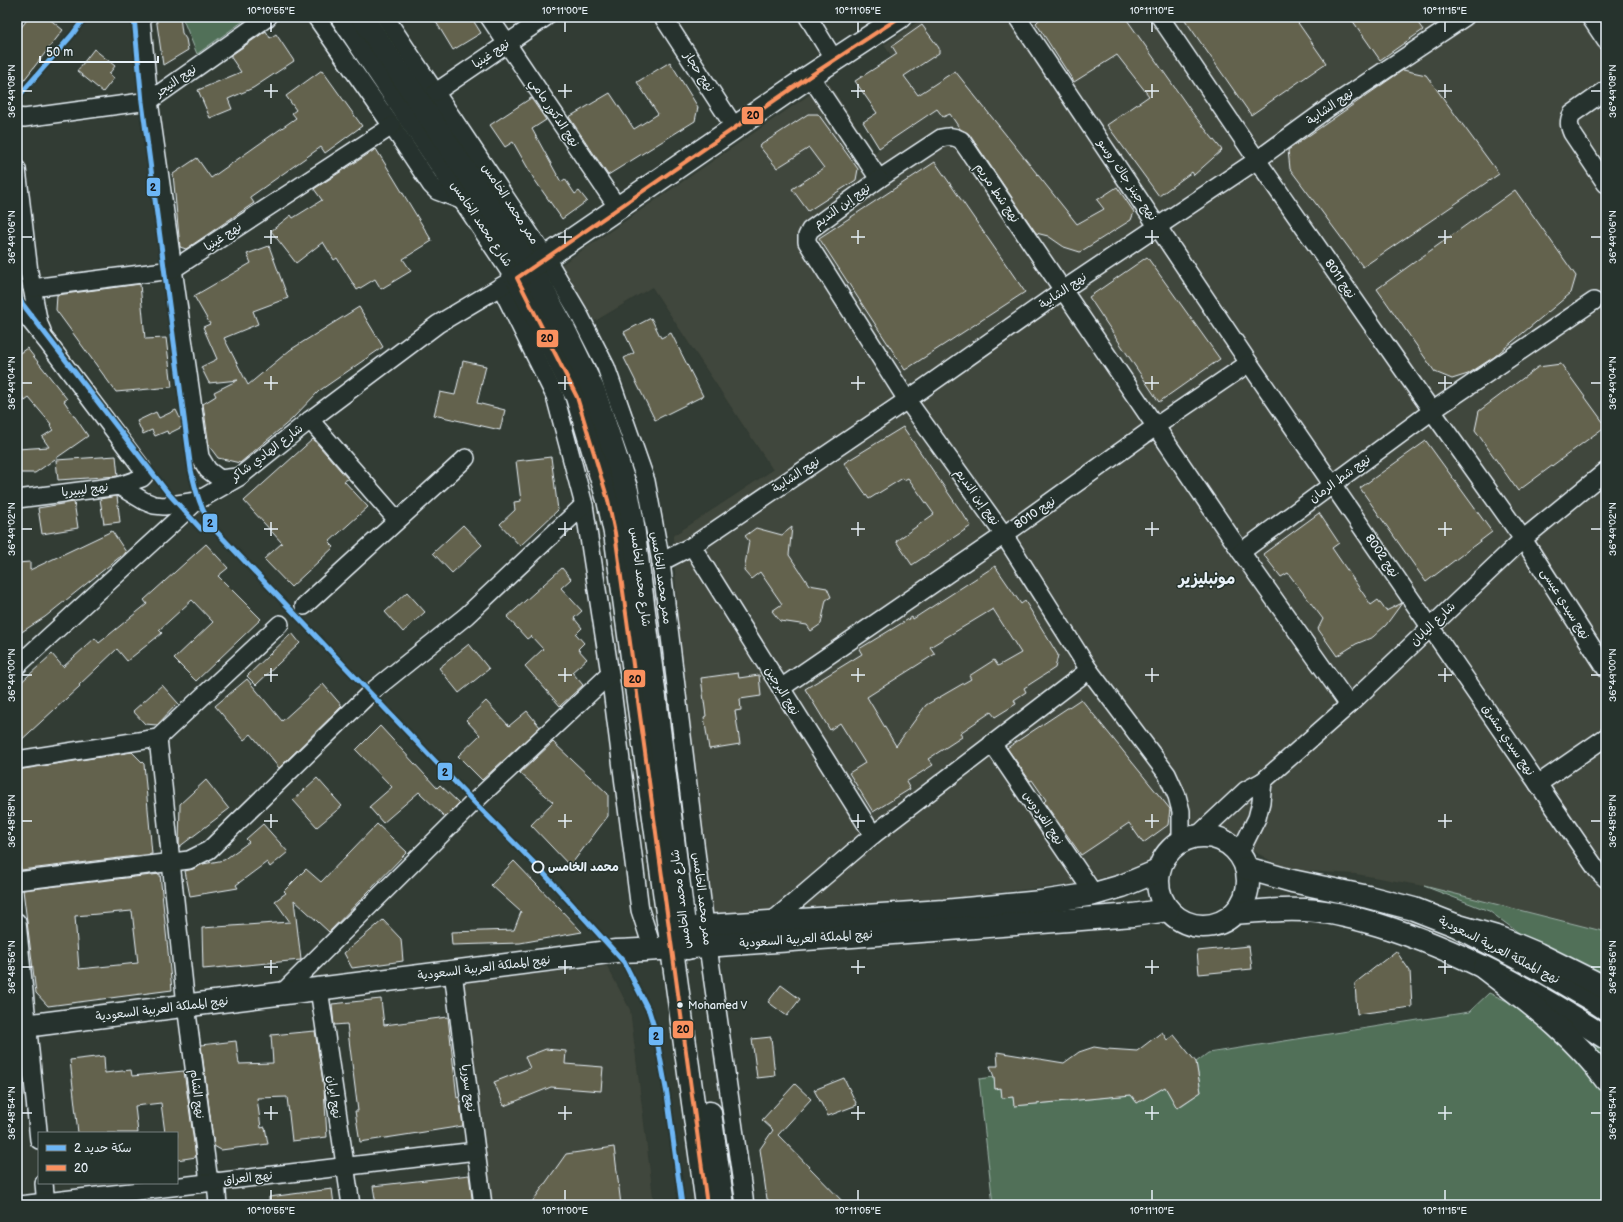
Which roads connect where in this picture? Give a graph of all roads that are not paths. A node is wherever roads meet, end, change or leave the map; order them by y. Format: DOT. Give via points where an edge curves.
graph roads {
  1 [pos="141,17"];
  2 [pos="268,17"];
  3 [pos="316,17"];
  4 [pos="342,17"];
  5 [pos="362,17"];
  6 [pos="385,17"];
  7 [pos="490,17"];
  8 [pos="546,17"];
  9 [pos="663,17"];
  10 [pos="808,17"];
  11 [pos="900,17"];
  12 [pos="1017,17"];
  13 [pos="1160,17"];
  14 [pos="1464,17"];
  15 [pos="1590,17"];
  16 [pos="1606,41"];
  17 [pos="507,44"];
  18 [pos="835,61"];
  19 [pos="810,76"];
  20 [pos="1606,90"];
  21 [pos="436,92"];
  22 [pos="149,101"];
  23 [pos="19,120"];
  24 [pos="392,126"];
  25 [pos="735,128"];
  26 [pos="1257,160"];
  27 [pos="17,169"];
  28 [pos="879,179"];
  29 [pos="1606,184"];
  30 [pos="466,202"];
  31 [pos="618,208"];
  32 [pos="1158,227"];
  33 [pos="172,270"];
  34 [pos="524,273"];
  35 [pos="32,288"];
  36 [pos="1063,290"];
  37 [pos="1594,301"];
  38 [pos="17,304"];
  39 [pos="48,343"];
  40 [pos="1249,363"];
  41 [pos="907,400"];
  42 [pos="1432,411"];
  43 [pos="310,420"];
  44 [pos="1155,428"];
  45 [pos="466,458"];
  46 [pos="239,476"];
  47 [pos="1604,478"];
  48 [pos="1333,484"];
  49 [pos="119,486"];
  50 [pos="17,498"];
  51 [pos="197,501"];
  52 [pos="584,505"];
  53 [pos="397,520"];
  54 [pos="1004,535"];
  55 [pos="1523,539"];
  56 [pos="692,546"];
  57 [pos="1241,552"];
  58 [pos="661,562"];
  59 [pos="304,606"];
  60 [pos="280,624"];
  61 [pos="1431,627"];
  62 [pos="17,666"];
  63 [pos="1606,669"];
  64 [pos="1089,670"];
  65 [pos="610,674"];
  66 [pos="781,688"];
  67 [pos="1349,705"];
  68 [pos="1606,737"];
  69 [pos="158,738"];
  70 [pos="992,743"];
  71 [pos="17,760"];
  72 [pos="1263,781"];
  73 [pos="1538,784"];
  74 [pos="873,835"];
  75 [pos="1189,838"];
  76 [pos="1243,861"];
  77 [pos="171,862"];
  78 [pos="1158,871"];
  79 [pos="1606,879"];
  80 [pos="17,881"];
  81 [pos="1094,894"];
  82 [pos="1168,910"];
  83 [pos="1235,913"];
  84 [pos="17,922"];
  85 [pos="771,922"];
  86 [pos="1455,924"];
  87 [pos="683,940"];
  88 [pos="1484,968"];
  89 [pos="453,972"];
  90 [pos="1606,988"];
  91 [pos="319,989"];
  92 [pos="281,994"];
  93 [pos="186,1005"];
  94 [pos="1606,1009"];
  95 [pos="23,1026"];
  96 [pos="1606,1038"];
  97 [pos="1606,1080"];
  98 [pos="38,1133"];
  99 [pos="476,1151"];
  100 [pos="344,1167"];
  101 [pos="212,1182"];
  102 [pos="44,1184"];
  103 [pos="46,1203"];
  104 [pos="20,1205"];
  105 [pos="218,1205"];
  106 [pos="351,1205"];
  107 [pos="483,1205"];
  108 [pos="707,1205"];
  109 [pos="723,1205"];
  110 [pos="745,1205"];
  1 -- 22 [label="street"];
  2 -- 22 [label="street, نهج النيجر"];
  3 -- 24 [label="street"];
  4 -- 30 [label="main road, شارع محمد الخامس"];
  5 -- 34 [label="main road, شارع محمد الخامس"];
  6 -- 21 [label="street, ممر محمد الخامس"];
  7 -- 17 [label="street, نهج الدكتور مامي"];
  8 -- 17 [label="street, نهج غينيا"];
  9 -- 25 [label="street, نهج حجاز"];
  10 -- 18 [label="street"];
  11 -- 18 [label="main road"];
  12 -- 32 [label="street, نهج جينز جاك روسو"];
  13 -- 26 [label="street, نهج 8011"];
  14 -- 26 [label="street, نهج الشابية" via="1327,109"];
  15 -- 16 [label="street"];
  17 -- 21 [label="street, نهج غينيا"];
  17 -- 31 [label="street, نهج الدكتور مامي"];
  18 -- 19 [label="main road"];
  19 -- 25 [label="main road"];
  19 -- 28 [label="street"];
  20 -- 29 [label="street" via="1572,114 1569,120 1572,133"];
  21 -- 34 [label="street, ممر محمد الخامس"];
  22 -- 23 [label="street, نهج النيجر"];
  22 -- 33 [label="street"];
  24 -- 30 [label="street" via="437,192"];
  24 -- 33 [label="street, نهج غينيا"];
  25 -- 31 [label="main road"];
  26 -- 32 [label="street, نهج الشابية"];
  26 -- 42 [label="street, نهج 8011"];
  27 -- 35 [label="street"];
  28 -- 36 [label="street, نهج شط مريم" via="941,138 949,136 961,140"];
  28 -- 41 [label="street, نهج إبن النديم" via="810,230 807,242"];
  30 -- 34 [label="main road, شارع محمد الخامس"];
  31 -- 34 [label="main road"];
  32 -- 36 [label="street, نهج الشابية"];
  32 -- 40 [label="street, نهج جينز جاك روسو"];
  33 -- 35 [label="street, نهج غينيا"];
  33 -- 46 [label="street" via="200,457 208,470 220,479"];
  34 -- 43 [label="street, شارع الهادي شاكر" via="438,324"];
  34 -- 52 [label="street, شارع محمد الخامس"];
  34 -- 58 [label="street, ممر محمد الخامس" via="578,312 606,367 646,481"];
  34 -- 87 [label="main road, شارع محمد الخامس" via="563,327 594,391 628,491"];
  35 -- 39 [label="street" via="39,324"];
  36 -- 41 [label="street, نهج الشابية"];
  36 -- 44 [label="street, نهج شط مريم"];
  37 -- 42 [label="street, نهج شط الرمان"];
  38 -- 39 [label="street"];
  39 -- 49 [label="street" via="142,468 142,478"];
  40 -- 44 [label="street, نهج 8010"];
  40 -- 48 [label="street, نهج جينز جاك روسو"];
  41 -- 54 [label="street, نهج إبن النديم"];
  41 -- 56 [label="street, نهج الشابية"];
  42 -- 48 [label="street, نهج شط الرمان"];
  42 -- 55 [label="street, نهج 8011"];
  43 -- 46 [label="street, شارع الهادي شاكر"];
  43 -- 53 [label="street"];
  44 -- 54 [label="street, نهج 8010"];
  44 -- 57 [label="street, نهج شط مريم"];
  45 -- 53 [label="street"];
  46 -- 51 [label="street, شارع الهادي شاكر"];
  47 -- 55 [label="street, شارع اليابان"];
  48 -- 57 [label="street, نهج شط الرمان"];
  48 -- 61 [label="street, نهج 8002"];
  49 -- 50 [label="street, نهج ليبيريا"];
  49 -- 51 [label="street, نهج ليبيريا" via="154,505"];
  51 -- 62 [label="street, شارع الهادي شاكر"];
  52 -- 65 [label="street, شارع محمد الخامس"];
  52 -- 77 [label="street" via="466,616 370,693 209,850 189,860"];
  53 -- 59 [label="street"];
  54 -- 64 [label="street, نهج إبن النديم"];
  54 -- 66 [label="street, نهج 8010"];
  55 -- 61 [label="street, شارع اليابان"];
  55 -- 63 [label="street, نهج سيدي عيسى"];
  56 -- 58 [label="street, نهج الشابية"];
  56 -- 66 [label="street, نهج البرجين"];
  57 -- 67 [label="street"];
  58 -- 87 [label="street, ممر محمد الخامس"];
  60 -- 69 [label="street"];
  61 -- 67 [label="street, شارع اليابان"];
  61 -- 73 [label="street, نهج سيدي مشرق"];
  64 -- 70 [label="street"];
  64 -- 75 [label="street, نهج إبن النديم" via="1167,774 1177,796"];
  65 -- 87 [label="street, شارع محمد الخامس" via="640,910"];
  65 -- 92 [label="street" via="474,802"];
  66 -- 74 [label="street, نهج البرجين"];
  67 -- 72 [label="street, شارع اليابان"];
  68 -- 73 [label="street, نهج سيدي مشرق"];
  69 -- 71 [label="street"];
  69 -- 77 [label="street, نهج الشام"];
  70 -- 74 [label="street"];
  70 -- 81 [label="street, نهج الفردوس"];
  72 -- 75 [label="street, شارع اليابان" via="1246,790"];
  72 -- 76 [label="street" via="1257,818"];
  73 -- 79 [label="street" via="1597,870"];
  74 -- 85 [label="street"];
  75 -- 76 [label="main road, نهج المملكة العربية السعودية" via="1209,836 1221,839 1231,845"];
  75 -- 78 [label="main road" via="1170,849"];
  76 -- 83 [label="main road, نهج المملكة العربية السعودية" via="1248,880 1247,892"];
  76 -- 86 [label="main road, نهج المملكة العربية السعودية" via="1292,881 1414,909"];
  77 -- 80 [label="street"];
  77 -- 93 [label="street, نهج الشام"];
  78 -- 81 [label="main road, نهج المملكة العربية السعودية"];
  78 -- 82 [label="main road, نهج المملكة العربية السعودية" via="1161,898"];
  81 -- 85 [label="main road, نهج المملكة العربية السعودية" via="988,907"];
  82 -- 83 [label="main road, نهج المملكة العربية السعودية" via="1184,922 1205,926 1226,920"];
  82 -- 87 [label="main road, نهج المملكة العربية السعودية" via="930,931"];
  83 -- 88 [label="main road, نهج المملكة العربية السعودية" via="1290,909 1358,919 1440,947"];
  84 -- 95 [label="street"];
  85 -- 87 [label="main road, نهج المملكة العربية السعودية"];
  86 -- 90 [label="main road" via="1500,938 1538,954"];
  86 -- 94 [label="main road, نهج المملكة العربية السعودية" via="1541,970"];
  87 -- 89 [label="main road, نهج المملكة العربية السعودية"];
  87 -- 108 [label="main road, شارع محمد الخامس"];
  87 -- 109 [label="main road, شارع محمد الخامس"];
  87 -- 110 [label="street, ممر محمد الخامس"];
  88 -- 96 [label="main road, نهج المملكة العربية السعودية" via="1528,990"];
  88 -- 97 [label="main road" via="1572,1040"];
  89 -- 91 [label="main road, نهج المملكة العربية السعودية"];
  89 -- 99 [label="street, نهج سوريا"];
  91 -- 92 [label="main road, نهج المملكة العربية السعودية"];
  91 -- 100 [label="street, نهج ايران"];
  92 -- 93 [label="main road, نهج المملكة العربية السعودية"];
  93 -- 95 [label="main road, نهج المملكة العربية السعودية"];
  93 -- 101 [label="street, نهج الشام"];
  95 -- 98 [label="street"];
  99 -- 100 [label="street, نهج العراق"];
  99 -- 107 [label="street, نهج سوريا"];
  100 -- 101 [label="street, نهج العراق"];
  100 -- 106 [label="street, نهج ايران"];
  101 -- 103 [label="street, نهج العراق"];
  101 -- 105 [label="street, نهج الشام"];
  102 -- 103 [label="street"];
  103 -- 104 [label="street, نهج العراق"];
}
